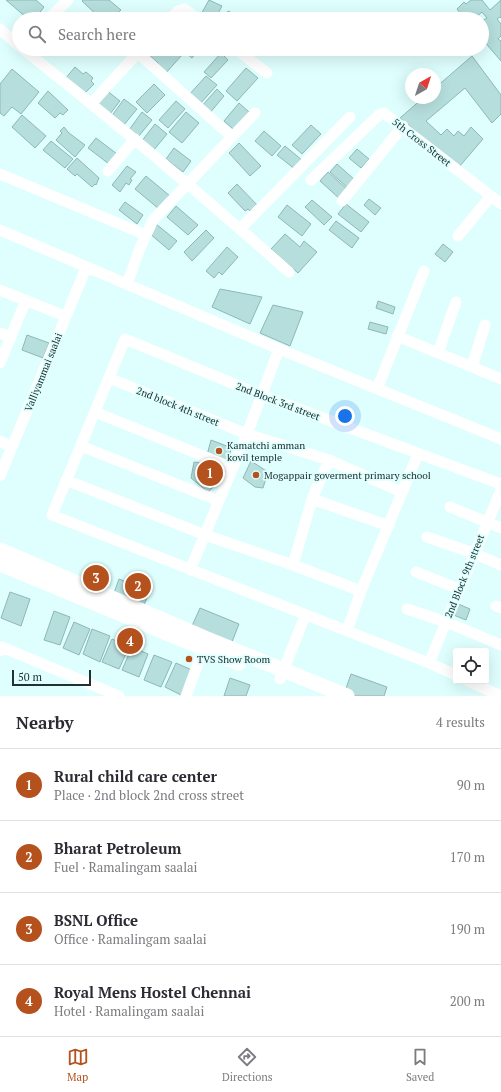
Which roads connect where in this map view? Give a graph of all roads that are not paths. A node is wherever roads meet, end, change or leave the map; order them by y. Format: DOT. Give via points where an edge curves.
graph roads {
  1 [pos="68,0"];
  2 [pos="55,12"];
  3 [pos="177,12"];
  4 [pos="188,12"];
  5 [pos="0,29"];
  6 [pos="12,40"];
  7 [pos="32,56"];
  8 [pos="135,56"];
  9 [pos="145,56"];
  10 [pos="245,56"];
  11 [pos="267,73"];
  12 [pos="92,103"];
  13 [pos="255,113"];
  14 [pos="350,117"];
  15 [pos="403,126"];
  16 [pos="232,137"];
  17 [pos="135,139"];
  18 [pos="108,171"];
  19 [pos="0,174"];
  20 [pos="311,180"];
  21 [pos="187,183"];
  22 [pos="490,196"];
  23 [pos="342,201"];
  24 [pos="501,204"];
  25 [pos="240,229"];
  26 [pos="0,230"];
  27 [pos="146,235"];
  28 [pos="458,236"];
  29 [pos="86,268"];
  30 [pos="424,271"];
  31 [pos="289,272"];
  32 [pos="127,284"];
  33 [pos="0,290"];
  34 [pos="26,300"];
  35 [pos="456,302"];
  36 [pos="65,316"];
  37 [pos="485,325"];
  38 [pos="0,333"];
  39 [pos="397,336"];
  40 [pos="11,337"];
  41 [pos="279,349"];
  42 [pos="438,353"];
  43 [pos="0,363"];
  44 [pos="472,367"];
  45 [pos="109,378"];
  46 [pos="501,379"];
  47 [pos="377,389"];
  48 [pos="261,395"];
  49 [pos="95,412"];
  50 [pos="247,434"];
  51 [pos="501,439"];
  52 [pos="0,442"];
  53 [pos="81,446"];
  54 [pos="12,447"];
  55 [pos="418,454"];
  56 [pos="329,460"];
  57 [pos="233,468"];
  58 [pos="0,476"];
  59 [pos="66,480"];
  60 [pos="501,484"];
  61 [pos="501,490"];
  62 [pos="402,492"];
  63 [pos="312,499"];
  64 [pos="219,501"];
  65 [pos="450,507"];
  66 [pos="487,522"];
  67 [pos="389,526"];
  68 [pos="501,528"];
  69 [pos="205,535"];
  70 [pos="427,537"];
  71 [pos="0,550"];
  72 [pos="474,553"];
  73 [pos="0,564"];
  74 [pos="293,565"];
  75 [pos="501,565"];
  76 [pos="190,570"];
  77 [pos="416,572"];
  78 [pos="459,589"];
  79 [pos="361,591"];
  80 [pos="406,609"];
  81 [pos="130,613"];
  82 [pos="305,616"];
  83 [pos="446,622"];
  84 [pos="347,631"];
  85 [pos="205,644"];
  86 [pos="501,645"];
  87 [pos="0,651"];
  88 [pos="430,663"];
  89 [pos="282,674"];
  90 [pos="453,674"];
  91 [pos="475,684"];
  92 [pos="101,693"];
  93 [pos="119,696"];
  94 [pos="186,696"];
  95 [pos="322,696"];
  96 [pos="347,696"];
  97 [pos="501,696"];
  1 -- 2 [label="street"];
  3 -- 4 [label="street" via="184,9"];
  5 -- 6 [label="street"];
  7 -- 12 [label="street"];
  8 -- 12 [label="street"];
  9 -- 16 [label="street"];
  10 -- 11 [label="street"];
  12 -- 17 [label="street"];
  13 -- 16 [label="street"];
  14 -- 25 [label="street"];
  15 -- 20 [label="street, 5th Cross Street" via="388,115 380,114"];
  15 -- 22 [label="street, 5th Cross Street"];
  15 -- 23 [label="street"];
  16 -- 21 [label="street"];
  17 -- 18 [label="street"];
  17 -- 21 [label="street"];
  19 -- 27 [label="street"];
  21 -- 25 [label="street"];
  21 -- 27 [label="street" via="153,220"];
  22 -- 24 [label="street, 5th Cross Street"];
  22 -- 28 [label="street"];
  25 -- 31 [label="street"];
  26 -- 29 [label="street"];
  27 -- 32 [label="street"];
  29 -- 32 [label="street"];
  29 -- 36 [label="street, Valliyammai saalai"];
  30 -- 39 [label="street"];
  32 -- 41 [label="street"];
  33 -- 34 [label="street"];
  34 -- 36 [label="street"];
  34 -- 40 [label="street"];
  35 -- 42 [label="street"];
  36 -- 54 [label="street, Valliyammai saalai"];
  37 -- 44 [label="street"];
  38 -- 40 [label="street"];
  39 -- 42 [label="street"];
  39 -- 47 [label="street"];
  40 -- 43 [label="street"];
  41 -- 47 [label="street"];
  41 -- 48 [label="street"];
  42 -- 44 [label="street"];
  44 -- 46 [label="street"];
  45 -- 48 [label="street, 2nd Block 3rd street" via="125,339"];
  45 -- 49 [label="street"];
  45 -- 50 [label="street, 2nd block 4th street"];
  47 -- 51 [label="street"];
  48 -- 50 [label="street"];
  48 -- 55 [label="street, 2nd Block 3rd street"];
  49 -- 53 [label="street"];
  49 -- 57 [label="street"];
  50 -- 56 [label="street, 2nd block 4th street"];
  50 -- 57 [label="street"];
  52 -- 54 [label="street"];
  53 -- 59 [label="street"];
  53 -- 64 [label="street"];
  54 -- 58 [label="street, Valliyammai saalai"];
  55 -- 60 [label="street, 2nd Block 3rd street"];
  55 -- 62 [label="street"];
  56 -- 62 [label="street, 2nd block 4th street"];
  56 -- 63 [label="street"];
  57 -- 64 [label="street"];
  59 -- 69 [label="street"];
  59 -- 76 [label="street" via="52,515"];
  61 -- 66 [label="street, 2nd Block 9th street"];
  62 -- 67 [label="street"];
  63 -- 67 [label="street"];
  63 -- 74 [label="street"];
  64 -- 69 [label="street"];
  65 -- 66 [label="street"];
  66 -- 68 [label="street"];
  66 -- 72 [label="street, 2nd Block 9th street"];
  67 -- 79 [label="street"];
  69 -- 74 [label="street"];
  69 -- 76 [label="street"];
  70 -- 72 [label="street"];
  71 -- 81 [label="main road"];
  72 -- 75 [label="street"];
  72 -- 78 [label="street, 2nd Block 9th street"];
  73 -- 81 [label="main road"];
  74 -- 79 [label="street"];
  76 -- 82 [label="street"];
  77 -- 78 [label="street"];
  78 -- 83 [label="street, 2nd Block 9th street"];
  79 -- 84 [label="street"];
  80 -- 83 [label="street"];
  81 -- 85 [label="main road"];
  82 -- 84 [label="street"];
  82 -- 89 [label="street"];
  83 -- 86 [label="street"];
  83 -- 88 [label="street, 2nd Block 9th street"];
  84 -- 88 [label="street"];
  85 -- 89 [label="main road"];
  85 -- 94 [label="street"];
  87 -- 92 [label="street" via="2,647"];
  88 -- 90 [label="street"];
  89 -- 95 [label="main road"];
  89 -- 96 [label="main road"];
  91 -- 97 [label="street"];
  92 -- 93 [label="street"];
}
